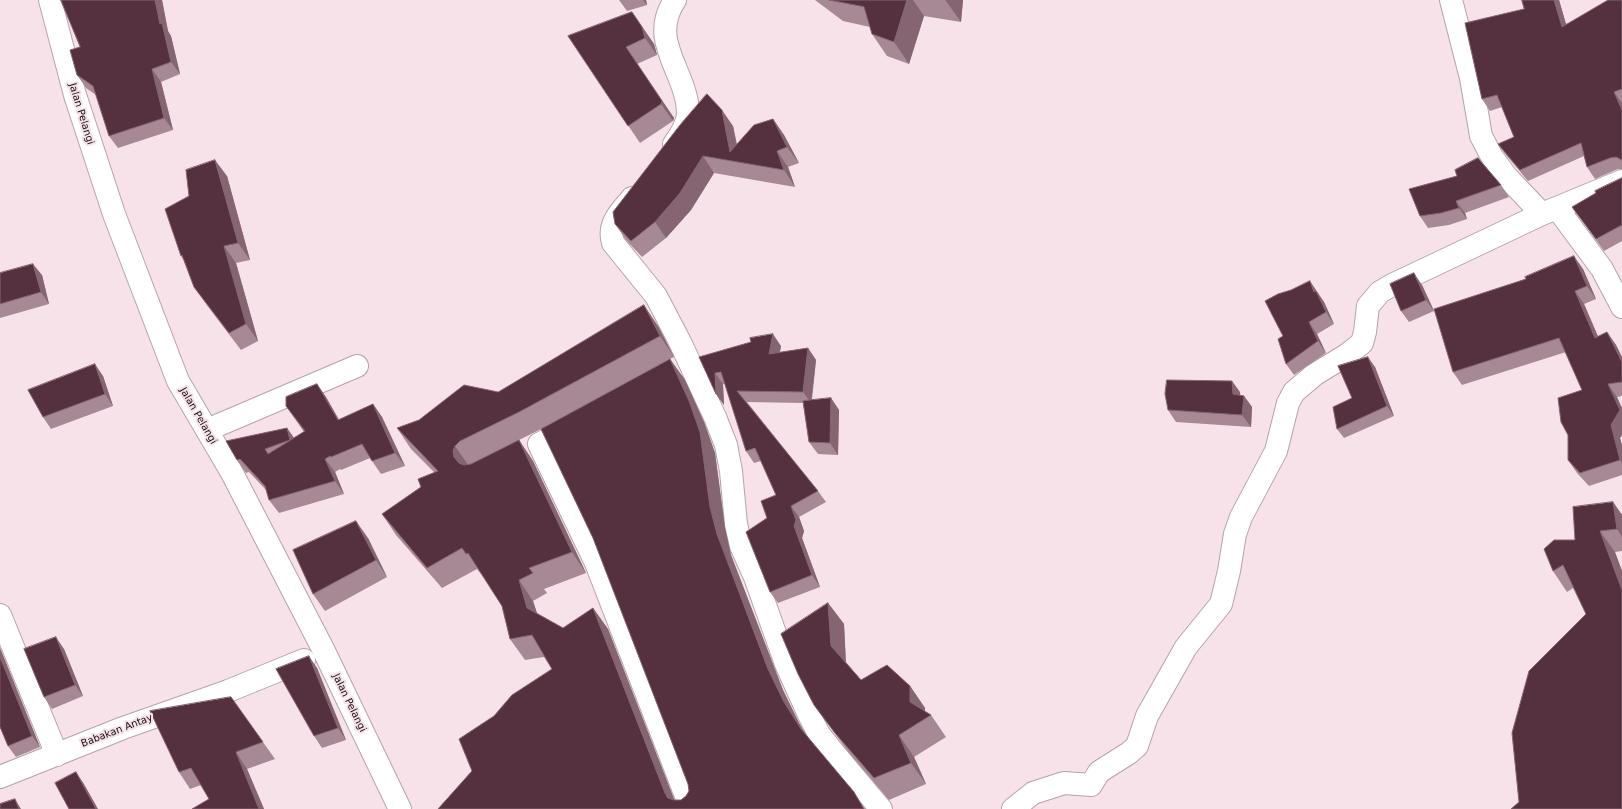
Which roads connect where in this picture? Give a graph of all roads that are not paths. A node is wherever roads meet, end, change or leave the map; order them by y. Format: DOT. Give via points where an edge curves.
graph roads {
  1 [pos="50,0"];
  2 [pos="675,0"];
  3 [pos="1450,0"];
  4 [pos="660,162"];
  5 [pos="646,180"];
  6 [pos="1622,181"];
  7 [pos="1549,211"];
  8 [pos="1622,307"];
  9 [pos="690,363"];
  10 [pos="357,366"];
  11 [pos="669,374"];
  12 [pos="594,415"];
  13 [pos="207,430"];
  14 [pos="539,444"];
  15 [pos="519,454"];
  16 [pos="0,615"];
  17 [pos="324,651"];
  18 [pos="57,755"];
  19 [pos="0,777"];
  20 [pos="400,809"];
  21 [pos="691,809"];
  22 [pos="881,809"];
  23 [pos="1013,809"];
  1 -- 13 [label="street, Jalan Pelangi" via="75,95 114,214 178,381"];
  2 -- 4 [label="street" via="667,14 664,27 666,43 688,114 680,137"];
  3 -- 7 [label="street" via="1471,78 1481,136 1492,158 1506,176"];
  5 -- 9 [label="street" via="612,224 611,236 621,255 656,296"];
  6 -- 7 [label="street"];
  7 -- 8 [label="street" via="1602,269"];
  7 -- 23 [label="street" via="1392,285 1372,299 1368,306 1362,343 1304,383 1294,392 1288,403 1276,451 1251,498 1236,534 1221,604 1186,647 1148,716 1137,746 1099,772 1091,785 1064,783 1033,793"];
  9 -- 11 [label="street"];
  9 -- 22 [label="street" via="726,445 736,524 742,546 786,664 819,734"];
  10 -- 13 [label="street"];
  12 -- 14 [label="street"];
  13 -- 17 [label="street, Jalan Pelangi"];
  14 -- 15 [label="street"];
  14 -- 21 [label="street" via="596,563"];
  16 -- 18 [label="street"];
  17 -- 18 [label="street, Babakan Antay" via="228,691"];
  17 -- 20 [label="street, Jalan Pelangi"];
  18 -- 19 [label="street, Babakan Antay"];
}
